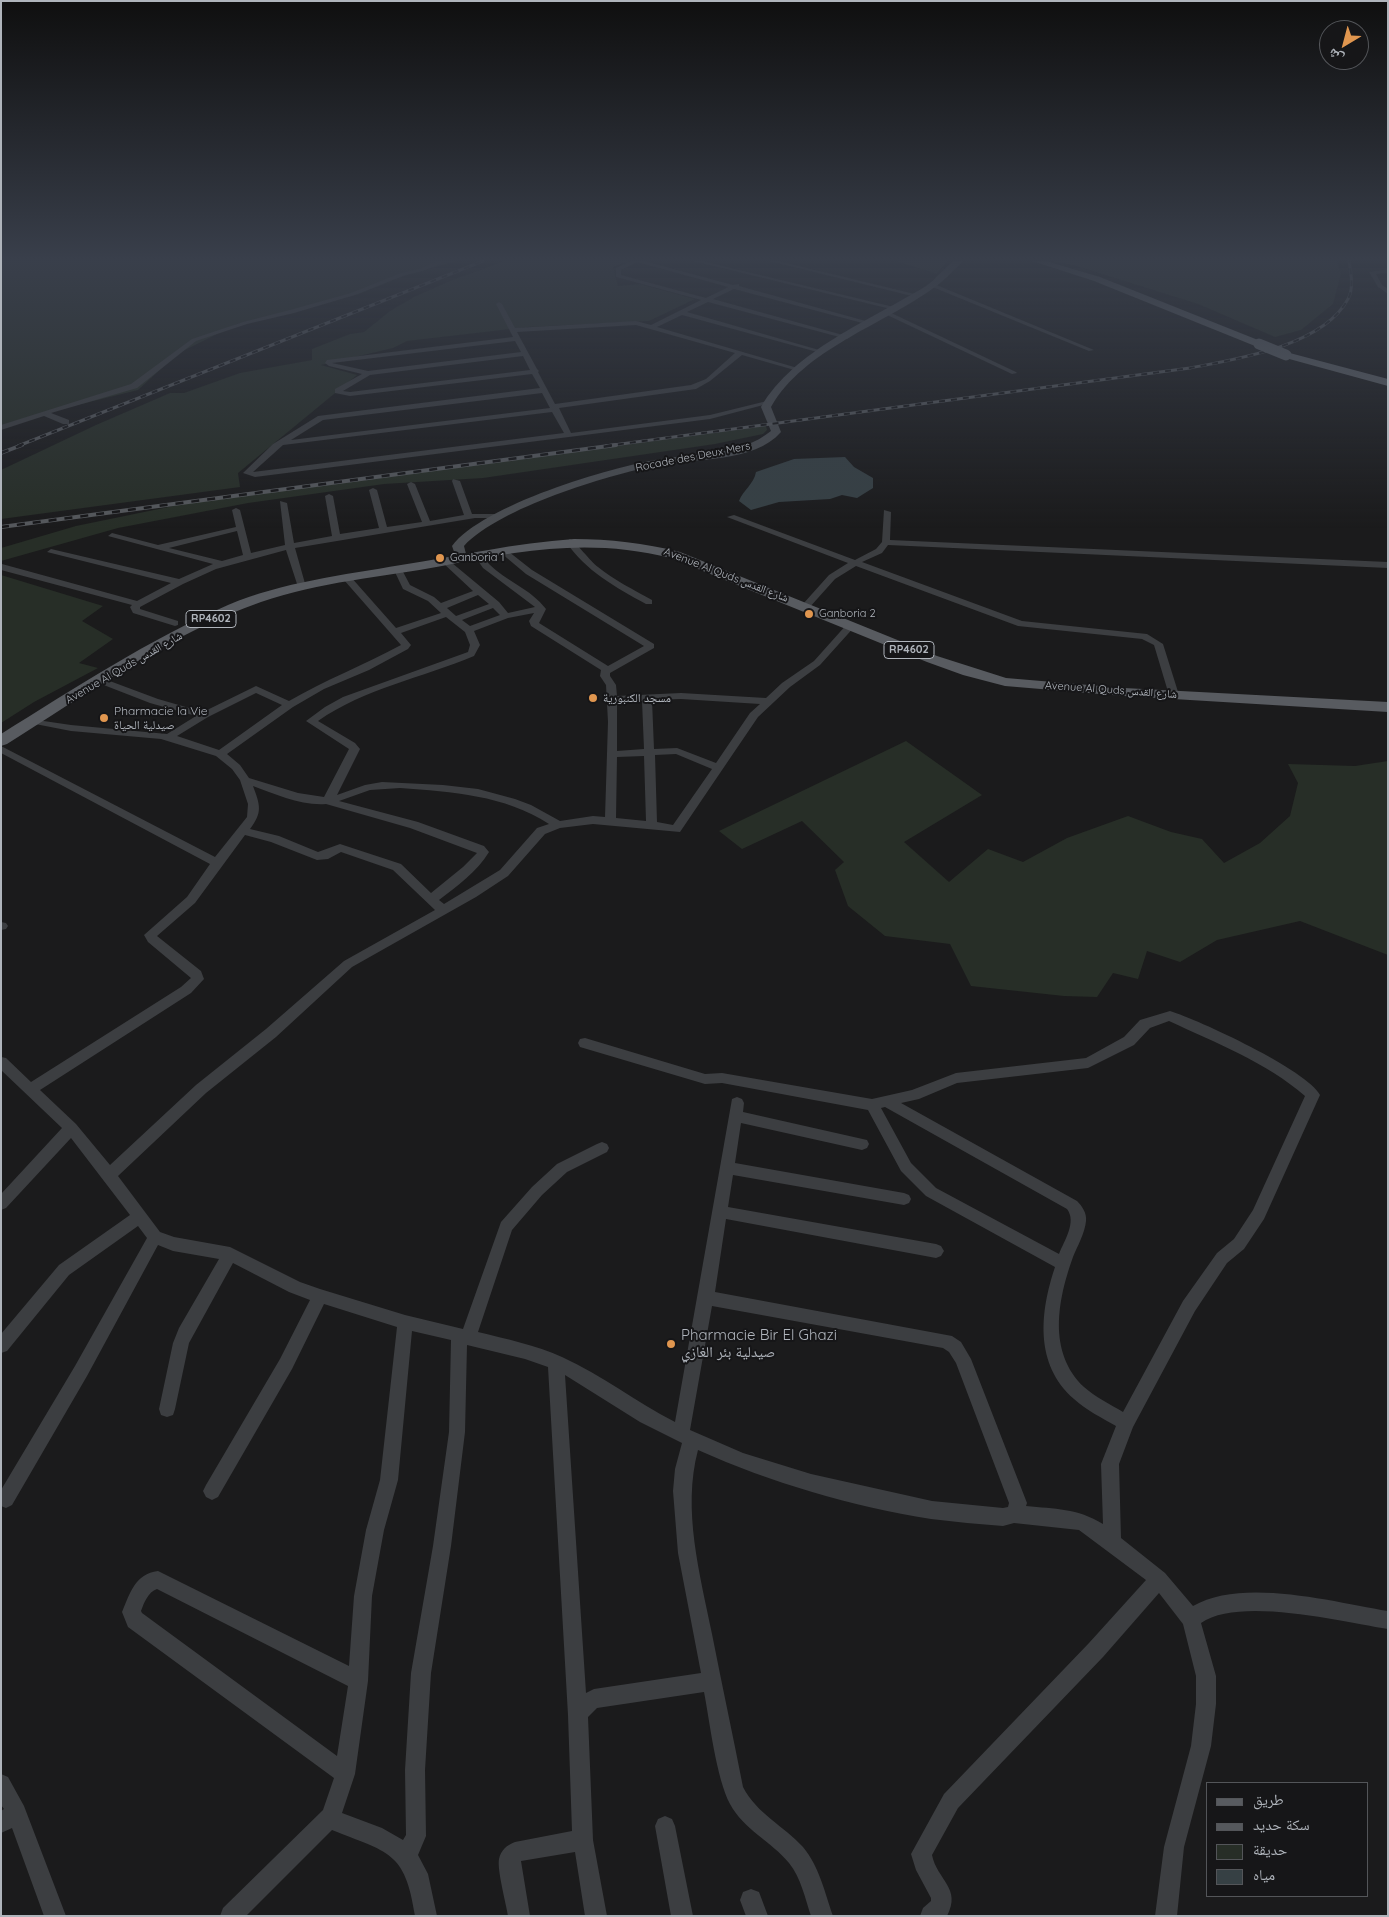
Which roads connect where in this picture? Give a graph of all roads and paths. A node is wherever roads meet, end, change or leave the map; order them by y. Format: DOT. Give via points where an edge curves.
graph roads {
  1 [pos="180,350"];
  2 [pos="419,350"];
  3 [pos="523,350"];
  4 [pos="731,350"];
  5 [pos="817,350"];
  6 [pos="966,350"];
  7 [pos="1275,350"];
  8 [pos="823,352"];
  9 [pos="740,353"];
  10 [pos="525,354"];
  11 [pos="798,370"];
  12 [pos="536,371"];
  13 [pos="368,373"];
  14 [pos="1014,373"];
  15 [pos="1388,383"];
  16 [pos="545,390"];
  17 [pos="767,403"];
  18 [pos="556,407"];
  19 [pos="44,413"];
  20 [pos="66,422"];
  21 [pos="1,428"];
  22 [pos="569,436"];
  23 [pos="280,444"];
  24 [pos="456,481"];
  25 [pos="411,484"];
  26 [pos="374,490"];
  27 [pos="329,496"];
  28 [pos="283,503"];
  29 [pos="236,510"];
  30 [pos="888,512"];
  31 [pos="500,516"];
  32 [pos="469,517"];
  33 [pos="731,517"];
  34 [pos="427,524"];
  35 [pos="241,528"];
  36 [pos="384,531"];
  37 [pos="112,536"];
  38 [pos="337,539"];
  39 [pos="570,542"];
  40 [pos="886,542"];
  41 [pos="158,547"];
  42 [pos="290,547"];
  43 [pos="504,551"];
  44 [pos="52,552"];
  45 [pos="478,556"];
  46 [pos="248,558"];
  47 [pos="461,558"];
  48 [pos="446,561"];
  49 [pos="224,564"];
  50 [pos="854,564"];
  51 [pos="1388,565"];
  52 [pos="2,567"];
  53 [pos="398,570"];
  54 [pos="347,578"];
  55 [pos="180,582"];
  56 [pos="302,587"];
  57 [pos="480,591"];
  58 [pos="649,602"];
  59 [pos="138,604"];
  60 [pos="496,604"];
  61 [pos="806,606"];
  62 [pos="541,609"];
  63 [pos="447,613"];
  64 [pos="506,616"];
  65 [pos="175,623"];
  66 [pos="852,625"];
  67 [pos="470,630"];
  68 [pos="395,632"];
  69 [pos="606,671"];
  70 [pos="99,680"];
  71 [pos="1174,695"];
  72 [pos="647,697"];
  73 [pos="612,699"];
  74 [pos="768,701"];
  75 [pos="289,705"];
  76 [pos="1388,707"];
  77 [pos="204,715"];
  78 [pos="34,720"];
  79 [pos="169,738"];
  80 [pos="1,741"];
  81 [pos="1,749"];
  82 [pos="649,753"];
  83 [pos="220,754"];
  84 [pos="612,754"];
  85 [pos="716,767"];
  86 [pos="245,780"];
  87 [pos="328,800"];
  88 [pos="610,820"];
  89 [pos="558,824"];
  90 [pos="652,826"];
  91 [pos="244,831"];
  92 [pos="217,863"];
  93 [pos="430,900"];
  94 [pos="443,910"];
  95 [pos="585,1043"];
  96 [pos="1,1062"];
  97 [pos="30,1090"];
  98 [pos="878,1103"];
  99 [pos="71,1128"];
  100 [pos="862,1144"];
  101 [pos="602,1148"];
  102 [pos="727,1168"];
  103 [pos="109,1175"];
  104 [pos="904,1199"];
  105 [pos="1,1204"];
  106 [pos="720,1212"];
  107 [pos="140,1216"];
  108 [pos="155,1236"];
  109 [pos="936,1251"];
  110 [pos="230,1254"];
  111 [pos="1064,1264"];
  112 [pos="320,1296"];
  113 [pos="706,1298"];
  114 [pos="405,1322"];
  115 [pos="464,1337"];
  116 [pos="1,1346"];
  117 [pos="556,1362"];
  118 [pos="167,1409"];
  119 [pos="1126,1423"];
  120 [pos="686,1437"];
  121 [pos="212,1491"];
  122 [pos="6,1499"];
  123 [pos="1014,1514"];
  124 [pos="1112,1542"];
  125 [pos="1159,1580"];
  126 [pos="1191,1619"];
  127 [pos="1388,1620"];
  128 [pos="358,1681"];
  129 [pos="711,1681"];
  130 [pos="578,1715"];
  131 [pos="345,1774"];
  132 [pos="1,1784"];
  133 [pos="331,1816"];
  134 [pos="9,1818"];
  135 [pos="665,1826"];
  136 [pos="583,1840"];
  137 [pos="407,1855"];
  138 [pos="55,1916"];
  139 [pos="231,1916"];
  140 [pos="426,1916"];
  141 [pos="519,1916"];
  142 [pos="596,1916"];
  143 [pos="682,1916"];
  144 [pos="822,1916"];
  145 [pos="931,1916"];
  146 [pos="1166,1916"];
  1 -- 19 [label="street" via="134,386"];
  2 -- 13 [label="street" via="328,362"];
  3 -- 10 [label="street"];
  4 -- 9 [label="street"];
  5 -- 8 [label="street"];
  6 -- 14 [label="street"];
  7 -- 15 [label="highway, bridge"];
  8 -- 11 [label="main road"];
  9 -- 11 [label="street"];
  9 -- 18 [label="street" via="708,380 693,387"];
  10 -- 12 [label="street"];
  10 -- 13 [label="street"];
  11 -- 17 [label="main road" via="770,396"];
  12 -- 13 [label="street" via="350,394 338,392"];
  12 -- 16 [label="street"];
  16 -- 18 [label="street"];
  16 -- 23 [label="street" via="321,418"];
  17 -- 22 [label="street" via="710,417"];
  17 -- 31 [label="main road, Rocade des Deux Mers" via="767,414 776,432 760,444 732,452 630,469 552,494"];
  18 -- 22 [label="street"];
  18 -- 23 [label="street"];
  19 -- 20 [label="street"];
  19 -- 21 [label="street"];
  22 -- 23 [label="street" via="255,475 247,473"];
  24 -- 32 [label="street"];
  25 -- 34 [label="street"];
  26 -- 36 [label="street"];
  27 -- 38 [label="street"];
  28 -- 42 [label="street"];
  29 -- 35 [label="street"];
  30 -- 40 [label="street"];
  31 -- 32 [label="street"];
  31 -- 47 [label="main road, Rocade des Deux Mers" via="460,543"];
  32 -- 34 [label="street"];
  33 -- 50 [label="street"];
  34 -- 36 [label="street"];
  35 -- 41 [label="street"];
  35 -- 46 [label="street"];
  36 -- 38 [label="street"];
  37 -- 41 [label="street"];
  38 -- 42 [label="street"];
  39 -- 43 [label="main road, Avenue Al Quds شارع القدس / RP4602"];
  39 -- 58 [label="street" via="588,564"];
  39 -- 61 [label="main road, Avenue Al Quds شارع القدس / RP4602" via="642,546 664,551"];
  40 -- 50 [label="street" via="879,551"];
  40 -- 51 [label="street"];
  41 -- 49 [label="street"];
  42 -- 46 [label="street"];
  42 -- 56 [label="street"];
  43 -- 45 [label="main road, Avenue Al Quds شارع القدس / RP4602"];
  43 -- 69 [label="street" via="529,572 651,646"];
  44 -- 55 [label="street"];
  45 -- 47 [label="main road, Avenue Al Quds شارع القدس / RP4602"];
  45 -- 62 [label="street" via="486,566"];
  46 -- 49 [label="street"];
  47 -- 48 [label="main road, Avenue Al Quds شارع القدس / RP4602"];
  48 -- 53 [label="main road, Avenue Al Quds شارع القدس / RP4602"];
  48 -- 57 [label="street"];
  49 -- 55 [label="street"];
  50 -- 61 [label="street" via="832,577"];
  50 -- 71 [label="street" via="1021,624 1144,636 1158,644"];
  52 -- 59 [label="street"];
  53 -- 54 [label="main road, Avenue Al Quds شارع القدس / RP4602"];
  53 -- 63 [label="street" via="406,587 431,598"];
  54 -- 56 [label="main road, Avenue Al Quds شارع القدس / RP4602"];
  54 -- 68 [label="street"];
  55 -- 59 [label="street"];
  56 -- 70 [label="main road, Avenue Al Quds شارع القدس / RP4602" via="258,598 220,614"];
  57 -- 60 [label="street"];
  57 -- 63 [label="street"];
  59 -- 65 [label="street" via="136,611"];
  60 -- 63 [label="street"];
  60 -- 64 [label="street"];
  61 -- 66 [label="main road, Avenue Al Quds شارع القدس / RP4602"];
  62 -- 64 [label="street"];
  62 -- 69 [label="street" via="534,624 602,665"];
  63 -- 67 [label="street"];
  63 -- 68 [label="street"];
  64 -- 67 [label="street"];
  66 -- 71 [label="main road, Avenue Al Quds شارع القدس / RP4602" via="950,666 1005,682"];
  66 -- 74 [label="street" via="817,663"];
  67 -- 87 [label="street" via="476,646 471,654 352,698 312,720 313,724 355,749"];
  68 -- 75 [label="street" via="406,645 404,648"];
  69 -- 73 [label="street"];
  70 -- 77 [label="street" via="154,701"];
  70 -- 78 [label="main road, Avenue Al Quds شارع القدس / RP4602"];
  71 -- 76 [label="main road, Avenue Al Quds شارع القدس / RP4602"];
  72 -- 73 [label="street"];
  72 -- 74 [label="street"];
  72 -- 82 [label="street"];
  73 -- 84 [label="street"];
  74 -- 85 [label="street"];
  75 -- 77 [label="street" via="256,689"];
  75 -- 83 [label="street"];
  77 -- 79 [label="street"];
  78 -- 79 [label="street" via="89,730"];
  78 -- 80 [label="main road, Avenue Al Quds شارع القدس / RP4602"];
  79 -- 83 [label="street"];
  81 -- 92 [label="street"];
  82 -- 84 [label="street"];
  82 -- 85 [label="street" via="677,751"];
  82 -- 90 [label="street"];
  83 -- 86 [label="street" via="236,767"];
  84 -- 88 [label="street"];
  85 -- 90 [label="street" via="676,829"];
  86 -- 87 [label="street" via="310,799"];
  86 -- 91 [label="street" via="254,812"];
  87 -- 89 [label="street" via="383,785 468,790 522,804"];
  87 -- 93 [label="street" via="414,824 482,850 477,860"];
  88 -- 89 [label="street"];
  88 -- 90 [label="street"];
  89 -- 94 [label="street" via="538,833 504,873"];
  91 -- 92 [label="street"];
  91 -- 93 [label="street" via="317,856 340,848 392,865 408,876"];
  92 -- 97 [label="street" via="191,900 150,935 197,974 198,979 186,990"];
  93 -- 94 [label="street"];
  94 -- 103 [label="street" via="348,964 271,1033 201,1089"];
  95 -- 98 [label="street" via="705,1079 722,1078"];
  96 -- 97 [label="street"];
  97 -- 99 [label="street"];
  98 -- 111 [label="street" via="906,1166 931,1192"];
  98 -- 111 [label="street" via="1072,1205 1079,1221"];
  98 -- 119 [label="street" via="914,1095 956,1078 1088,1062 1129,1041 1146,1024 1170,1016 1272,1064 1300,1082 1313,1095 1259,1214 1239,1244 1222,1258 1189,1306"];
  99 -- 103 [label="street"];
  99 -- 105 [label="street"];
  100 -- 102 [label="street" via="736,1110"];
  101 -- 115 [label="street" via="562,1168 506,1227"];
  102 -- 104 [label="street"];
  102 -- 106 [label="street"];
  103 -- 107 [label="street"];
  106 -- 109 [label="street"];
  106 -- 113 [label="street"];
  107 -- 108 [label="street"];
  107 -- 116 [label="street" via="64,1270"];
  108 -- 110 [label="street" via="173,1244"];
  108 -- 122 [label="street"];
  110 -- 112 [label="street"];
  110 -- 118 [label="street" via="187,1328"];
  111 -- 119 [label="street" via="1050,1301 1048,1331 1057,1361 1075,1390"];
  112 -- 114 [label="street"];
  112 -- 121 [label="street" via="286,1364"];
  113 -- 120 [label="street"];
  113 -- 123 [label="street" via="946,1341 955,1347 963,1359 1016,1497 1018,1503"];
  114 -- 115 [label="street"];
  114 -- 128 [label="street" via="389,1480 375,1530 363,1596"];
  115 -- 117 [label="street"];
  115 -- 137 [label="street" via="457,1432 421,1673 415,1770 416,1836"];
  117 -- 120 [label="street"];
  117 -- 130 [label="street"];
  119 -- 124 [label="street" via="1110,1464"];
  120 -- 123 [label="street" via="742,1461 876,1499 932,1510 1002,1517"];
  120 -- 129 [label="street" via="682,1491 687,1554"];
  123 -- 124 [label="street" via="1084,1522"];
  124 -- 125 [label="street"];
  125 -- 126 [label="street"];
  125 -- 145 [label="street" via="951,1801 921,1854 943,1899"];
  126 -- 127 [label="street" via="1204,1609 1244,1603 1296,1606"];
  126 -- 146 [label="street" via="1206,1676 1206,1704 1201,1746 1174,1847"];
  128 -- 131 [label="street"];
  128 -- 131 [label="street" via="158,1580 145,1584 131,1612 135,1620"];
  129 -- 130 [label="street" via="594,1699 586,1703"];
  129 -- 144 [label="street" via="737,1800 799,1858"];
  130 -- 136 [label="street"];
  131 -- 133 [label="street"];
  132 -- 134 [label="street"];
  133 -- 137 [label="street" via="336,1821 391,1843"];
  133 -- 139 [label="street"];
  134 -- 138 [label="street"];
  135 -- 143 [label="street"];
  136 -- 141 [label="street" via="515,1852 510,1864"];
  136 -- 142 [label="street"];
  137 -- 140 [label="street" via="416,1868 424,1894"];
}
